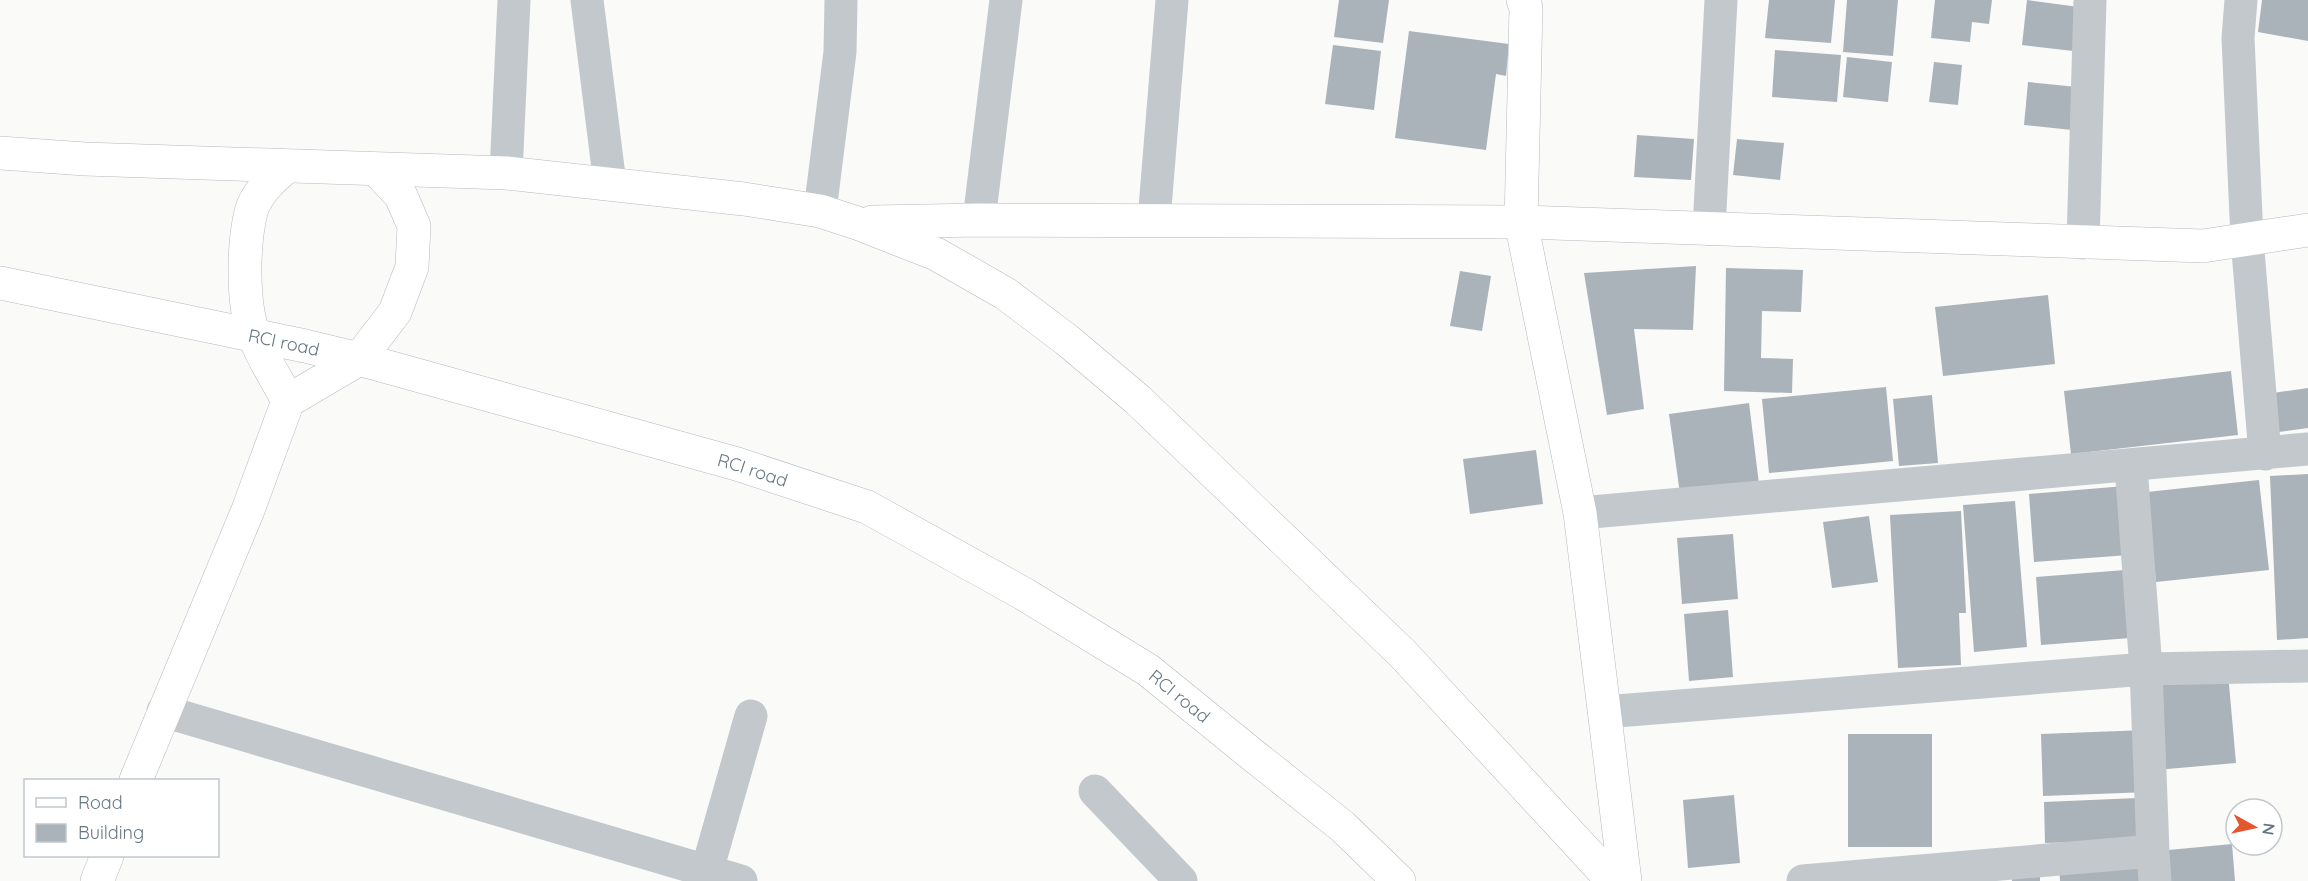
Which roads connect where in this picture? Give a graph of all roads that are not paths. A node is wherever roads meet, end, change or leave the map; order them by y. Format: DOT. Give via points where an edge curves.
graph roads {
  1 [pos="514,0"];
  2 [pos="586,0"];
  3 [pos="841,0"];
  4 [pos="1006,0"];
  5 [pos="1172,0"];
  6 [pos="1523,0"];
  7 [pos="1720,0"];
  8 [pos="2090,0"];
  9 [pos="2241,0"];
  10 [pos="0,153"];
  11 [pos="287,166"];
  12 [pos="377,170"];
  13 [pos="506,173"];
  14 [pos="609,184"];
  15 [pos="819,211"];
  16 [pos="979,220"];
  17 [pos="1154,220"];
  18 [pos="1521,222"];
  19 [pos="857,223"];
  20 [pos="1709,229"];
  21 [pos="2308,230"];
  22 [pos="2247,239"];
  23 [pos="2083,243"];
  24 [pos="0,283"];
  25 [pos="254,335"];
  26 [pos="359,359"];
  27 [pos="288,401"];
  28 [pos="2308,449"];
  29 [pos="2265,454"];
  30 [pos="2131,466"];
  31 [pos="1580,513"];
  32 [pos="2308,666"];
  33 [pos="2146,669"];
  34 [pos="163,711"];
  35 [pos="1604,712"];
  36 [pos="751,716"];
  37 [pos="136,779"];
  38 [pos="1095,791"];
  39 [pos="106,857"];
  40 [pos="2154,866"];
  41 [pos="705,876"];
  42 [pos="97,881"];
  43 [pos="741,881"];
  44 [pos="1181,881"];
  45 [pos="1400,881"];
  46 [pos="1613,881"];
  47 [pos="1625,881"];
  48 [pos="1803,881"];
  1 -- 13 [label="street"];
  2 -- 14 [label="street"];
  3 -- 15 [label="street" via="840,52"];
  4 -- 16 [label="street"];
  5 -- 17 [label="street"];
  6 -- 18 [label="main road" via="1526,8"];
  7 -- 20 [label="street"];
  8 -- 23 [label="street"];
  9 -- 22 [label="street" via="2238,39"];
  10 -- 11 [label="main road"];
  11 -- 12 [label="main road"];
  11 -- 25 [label="main road" via="269,181 251,210 246,299"];
  12 -- 13 [label="main road"];
  12 -- 26 [label="main road" via="401,196 414,226 412,267 395,312"];
  13 -- 14 [label="main road"];
  14 -- 15 [label="main road"];
  15 -- 19 [label="main road"];
  16 -- 17 [label="main road"];
  16 -- 19 [label="main road"];
  17 -- 18 [label="main road"];
  18 -- 20 [label="main road"];
  18 -- 31 [label="main road"];
  19 -- 46 [label="main road" via="936,254 1006,294 1138,400 1403,654"];
  20 -- 23 [label="main road"];
  21 -- 22 [label="main road"];
  22 -- 23 [label="main road" via="2203,246"];
  22 -- 29 [label="street"];
  24 -- 25 [label="main road, RCI road"];
  25 -- 26 [label="main road, RCI road"];
  25 -- 27 [label="main road"];
  26 -- 27 [label="main road"];
  26 -- 45 [label="main road, RCI road" via="737,464 867,507 1024,594 1148,669 1342,826"];
  27 -- 34 [label="main road" via="248,510"];
  28 -- 29 [label="street"];
  29 -- 30 [label="street"];
  30 -- 31 [label="street"];
  30 -- 33 [label="street"];
  31 -- 35 [label="main road"];
  32 -- 33 [label="street"];
  33 -- 35 [label="street"];
  33 -- 40 [label="street"];
  34 -- 37 [label="main road"];
  34 -- 41 [label="street"];
  35 -- 47 [label="main road"];
  36 -- 41 [label="street"];
  38 -- 44 [label="street"];
  39 -- 42 [label="main road"];
  40 -- 48 [label="street"];
  41 -- 43 [label="street"];
}
